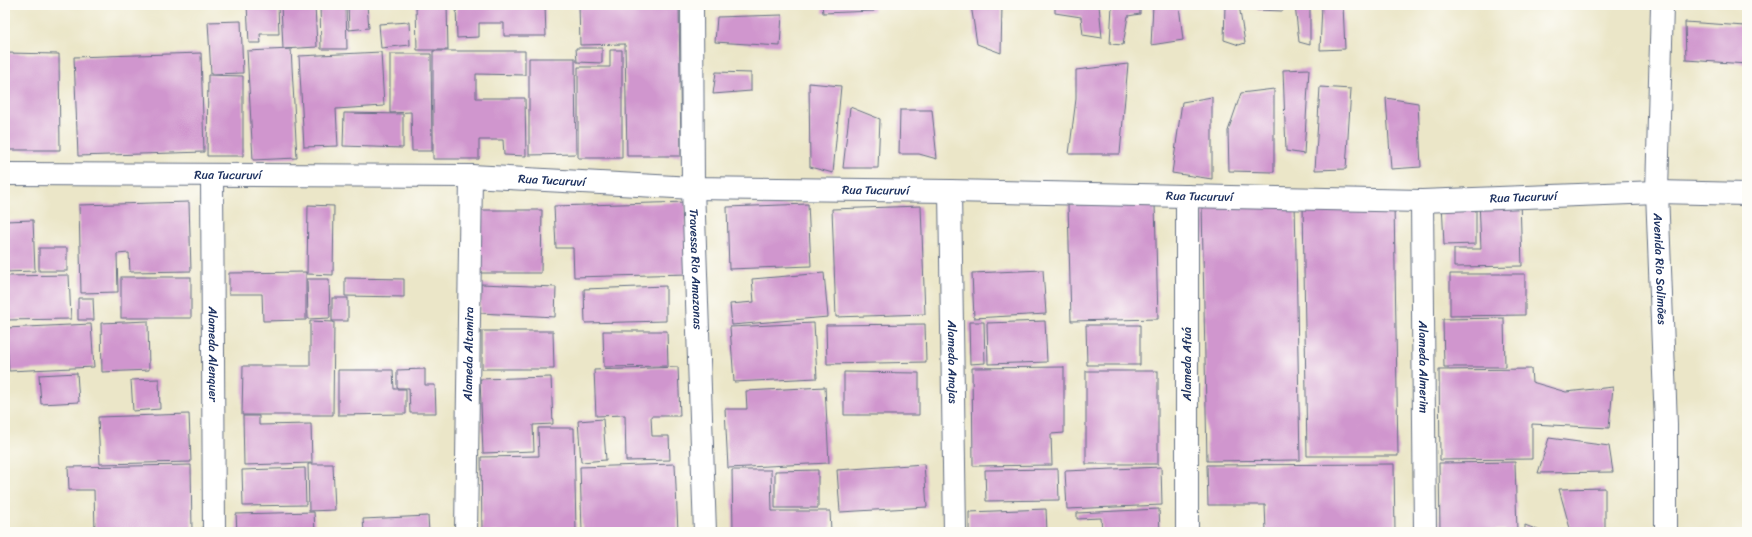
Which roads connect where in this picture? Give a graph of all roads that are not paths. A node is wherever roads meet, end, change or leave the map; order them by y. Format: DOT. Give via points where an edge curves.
graph roads {
  1 [pos="692,5"];
  2 [pos="1662,5"];
  3 [pos="5,174"];
  4 [pos="212,176"];
  5 [pos="471,176"];
  6 [pos="693,188"];
  7 [pos="950,191"];
  8 [pos="1657,192"];
  9 [pos="1747,194"];
  10 [pos="1187,196"];
  11 [pos="1422,202"];
  12 [pos="214,532"];
  13 [pos="466,532"];
  14 [pos="705,532"];
  15 [pos="955,532"];
  16 [pos="1187,532"];
  17 [pos="1426,532"];
  18 [pos="1666,532"];
  1 -- 6 [label="street, Travessa Rio Amazonas"];
  2 -- 8 [label="street, Avenida Rio Solimões"];
  3 -- 4 [label="street, Rua Tucuruví"];
  4 -- 5 [label="street, Rua Tucuruví"];
  4 -- 12 [label="street, Alameda Alenquer"];
  5 -- 6 [label="street, Rua Tucuruví"];
  5 -- 13 [label="street, Alameda Altamira"];
  6 -- 7 [label="street, Rua Tucuruví"];
  6 -- 14 [label="street, Travessa Rio Amazonas"];
  7 -- 10 [label="street, Rua Tucuruví"];
  7 -- 15 [label="street, Alameda Anajas"];
  8 -- 9 [label="street, Rua Tucuruví"];
  8 -- 11 [label="street, Rua Tucuruví"];
  8 -- 18 [label="street, Avenida Rio Solimões" via="1666,424"];
  10 -- 11 [label="street, Rua Tucuruví"];
  10 -- 16 [label="street, Alameda Afuá"];
  11 -- 17 [label="street, Alameda Almerim"];
}
